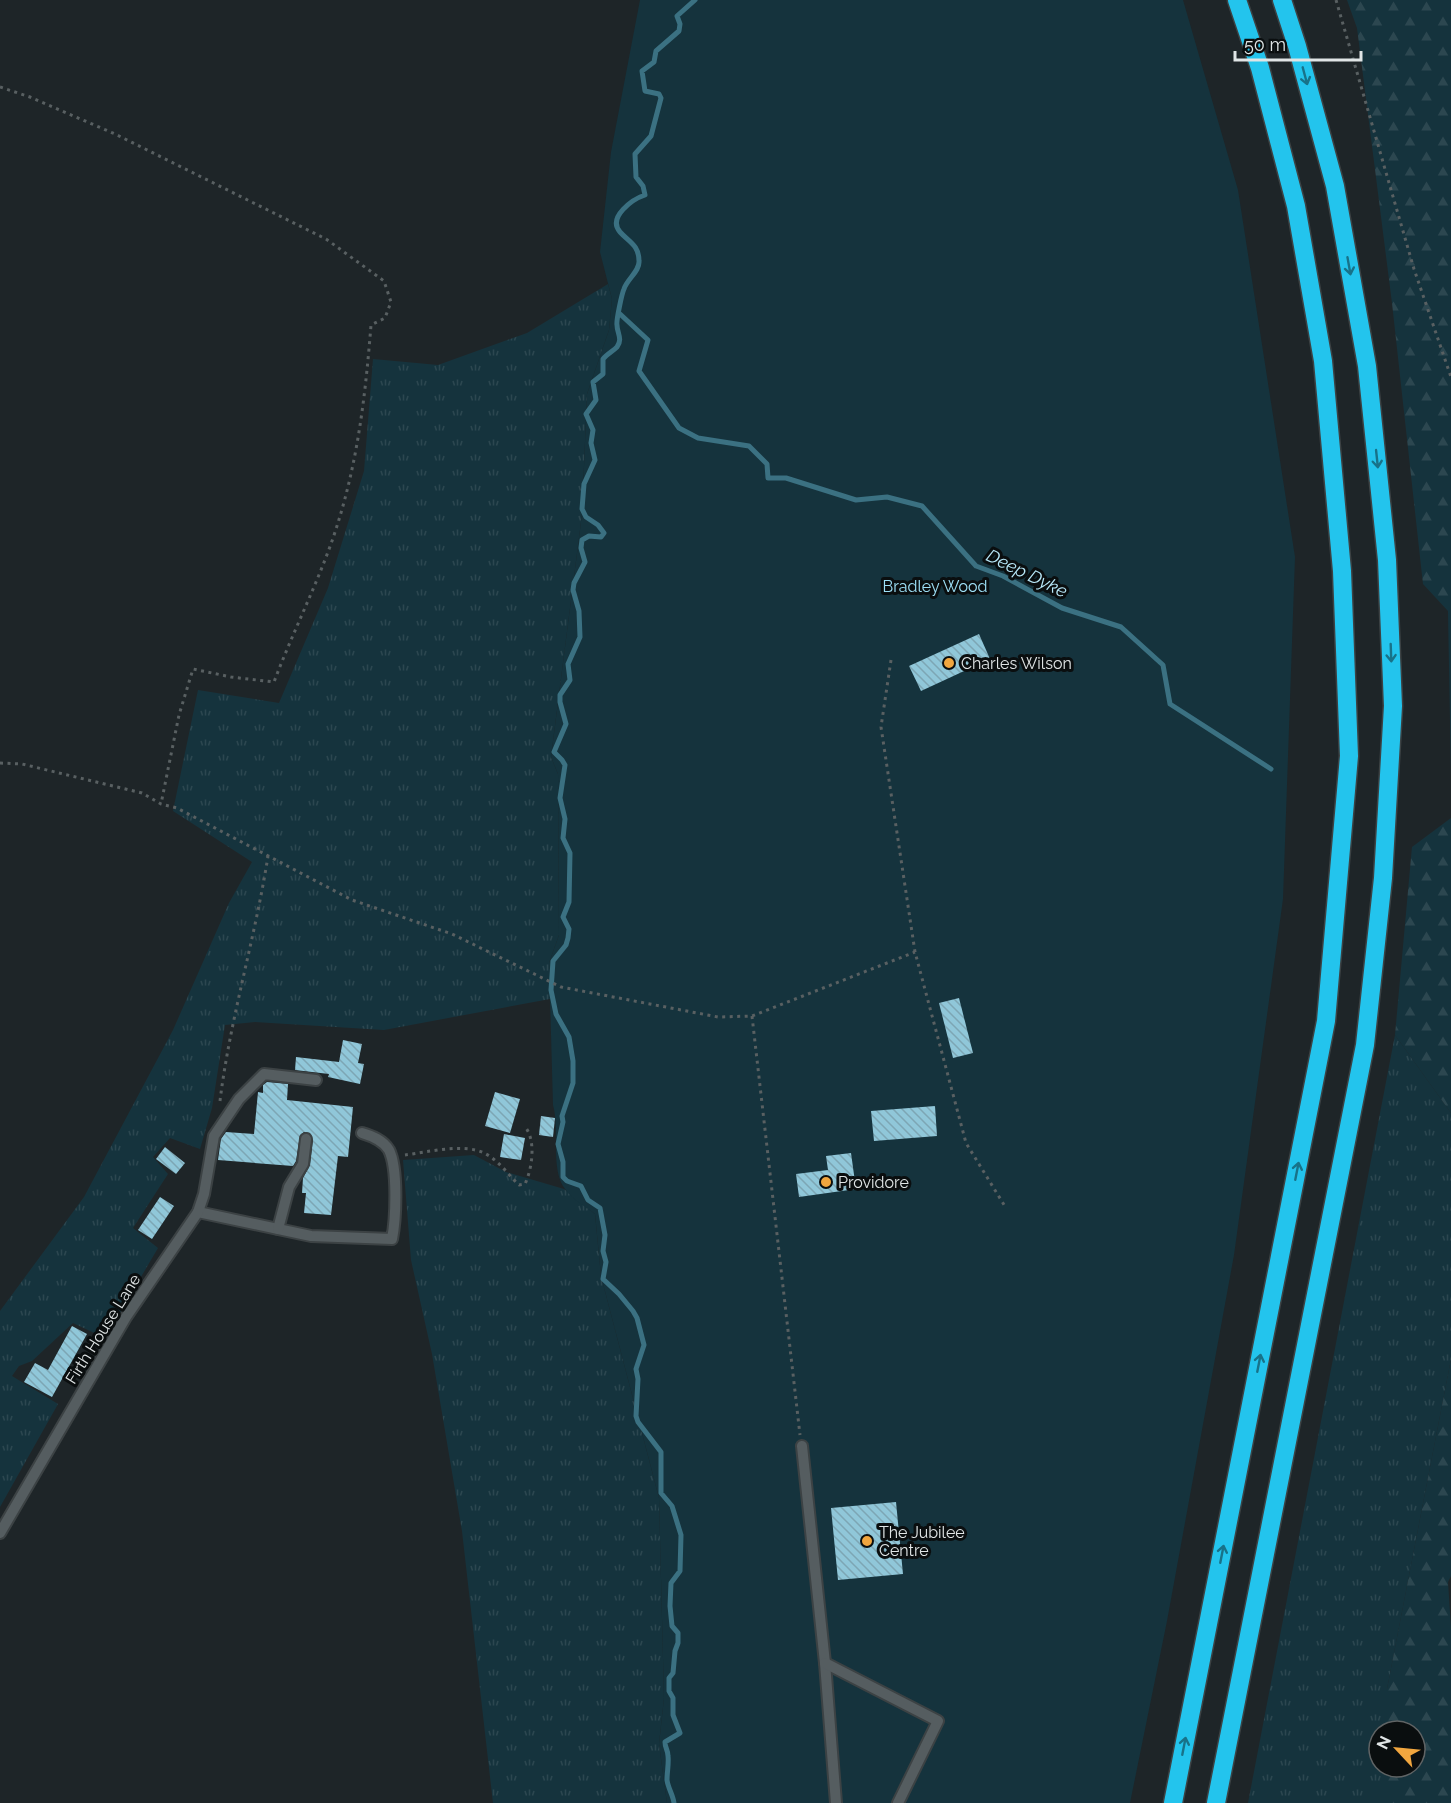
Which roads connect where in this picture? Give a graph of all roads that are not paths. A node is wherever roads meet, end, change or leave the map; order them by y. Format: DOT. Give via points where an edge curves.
graph roads {
  1 [pos="1237,0"];
  2 [pos="1282,0"];
  3 [pos="316,1080"];
  4 [pos="362,1133"];
  5 [pos="306,1139"];
  6 [pos="198,1212"];
  7 [pos="279,1229"];
  8 [pos="802,1446"];
  9 [pos="0,1533"];
  10 [pos="825,1663"];
  11 [pos="836,1803"];
  12 [pos="898,1803"];
  13 [pos="1173,1803"];
  14 [pos="1216,1803"];
  13 -- 1 [label="highway, one-way" via="1326,1022 1349,756 1342,571 1323,361 1296,206 1260,68"];
  2 -- 14 [label="highway, one-way" via="1335,186 1367,366 1387,560 1393,706 1383,878 1365,1045"];
  3 -- 6 [label="lane, Firth House Lane" via="264,1074 239,1099 214,1136"];
  4 -- 7 [label="lane" via="381,1140 391,1156 396,1223 392,1239 311,1236"];
  5 -- 7 [label="lane" via="303,1164 289,1187"];
  6 -- 7 [label="lane"];
  6 -- 9 [label="lane, Firth House Lane" via="126,1317"];
  8 -- 10 [label="lane"];
  10 -- 11 [label="lane"];
  10 -- 12 [label="lane" via="938,1721"];
}
